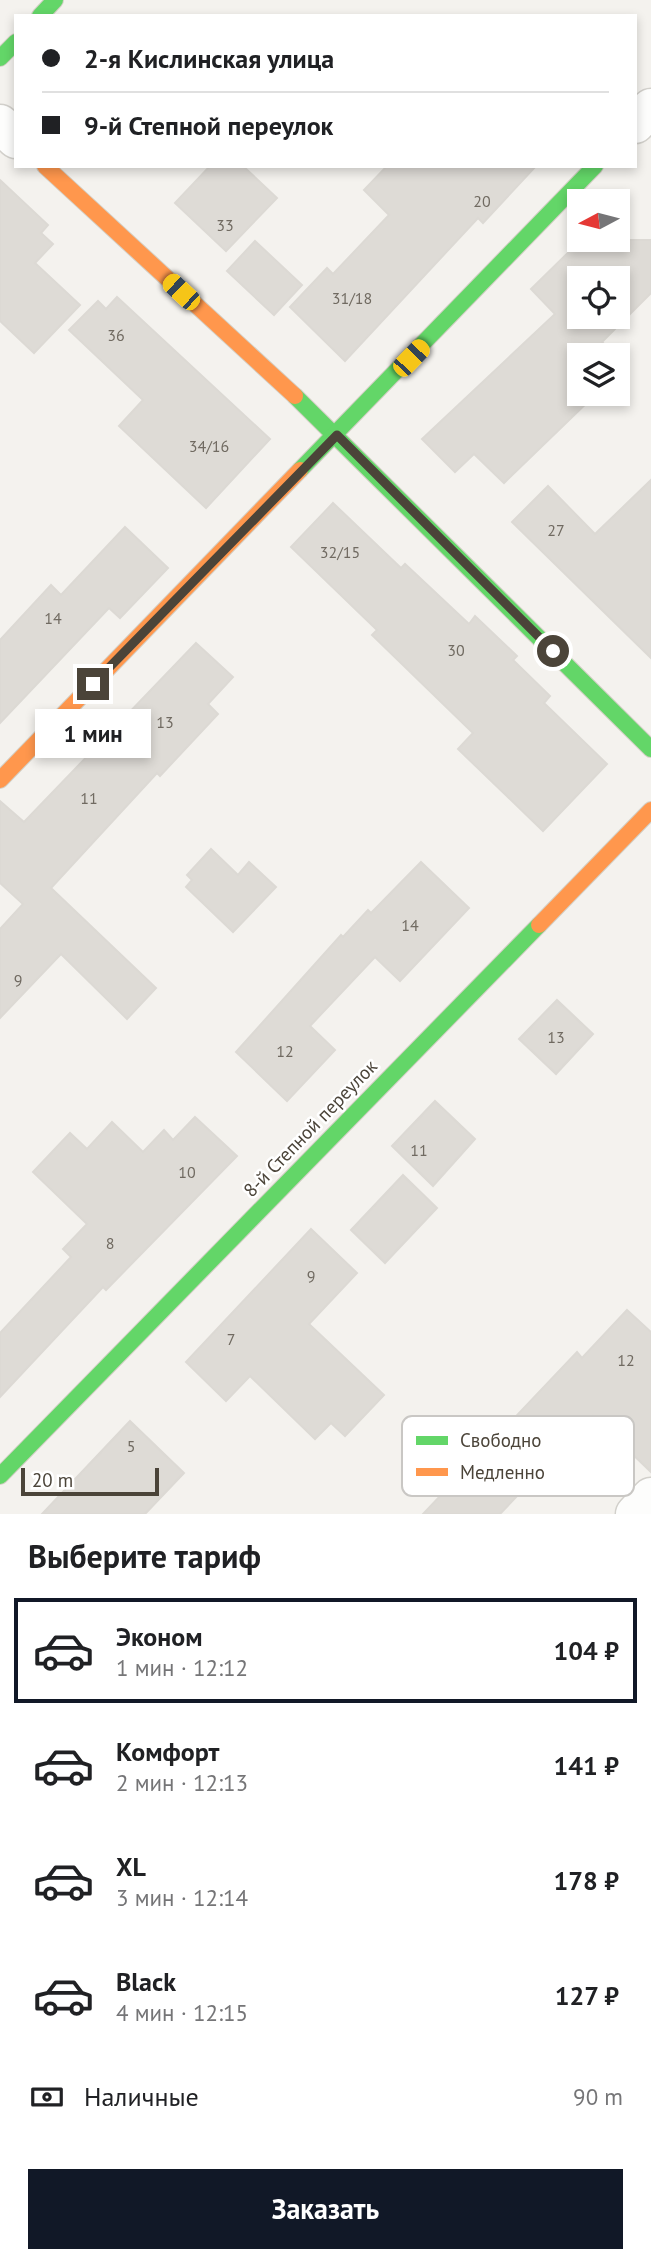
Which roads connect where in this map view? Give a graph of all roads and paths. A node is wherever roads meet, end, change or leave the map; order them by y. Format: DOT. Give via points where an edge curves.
graph roads {
  1 [pos="55,0"];
  2 [pos="42,14"];
  3 [pos="14,44"];
  4 [pos="0,58"];
  5 [pos="651,108"];
  6 [pos="637,122"];
  7 [pos="0,124"];
  8 [pos="14,137"];
  9 [pos="48,168"];
  10 [pos="593,168"];
  11 [pos="337,435"];
  12 [pos="651,749"];
  13 [pos="0,780"];
  14 [pos="651,810"];
  15 [pos="0,1476"];
  16 [pos="651,1497"];
  17 [pos="635,1514"];
  1 -- 2 [label="street"];
  3 -- 4 [label="street"];
  5 -- 6 [label="street"];
  7 -- 8 [label="street"];
  9 -- 11 [label="street"];
  10 -- 11 [label="street"];
  11 -- 12 [label="street"];
  11 -- 13 [label="street"];
  14 -- 15 [label="street, 8-й Степной переулок"];
  16 -- 17 [label="street"];
}
